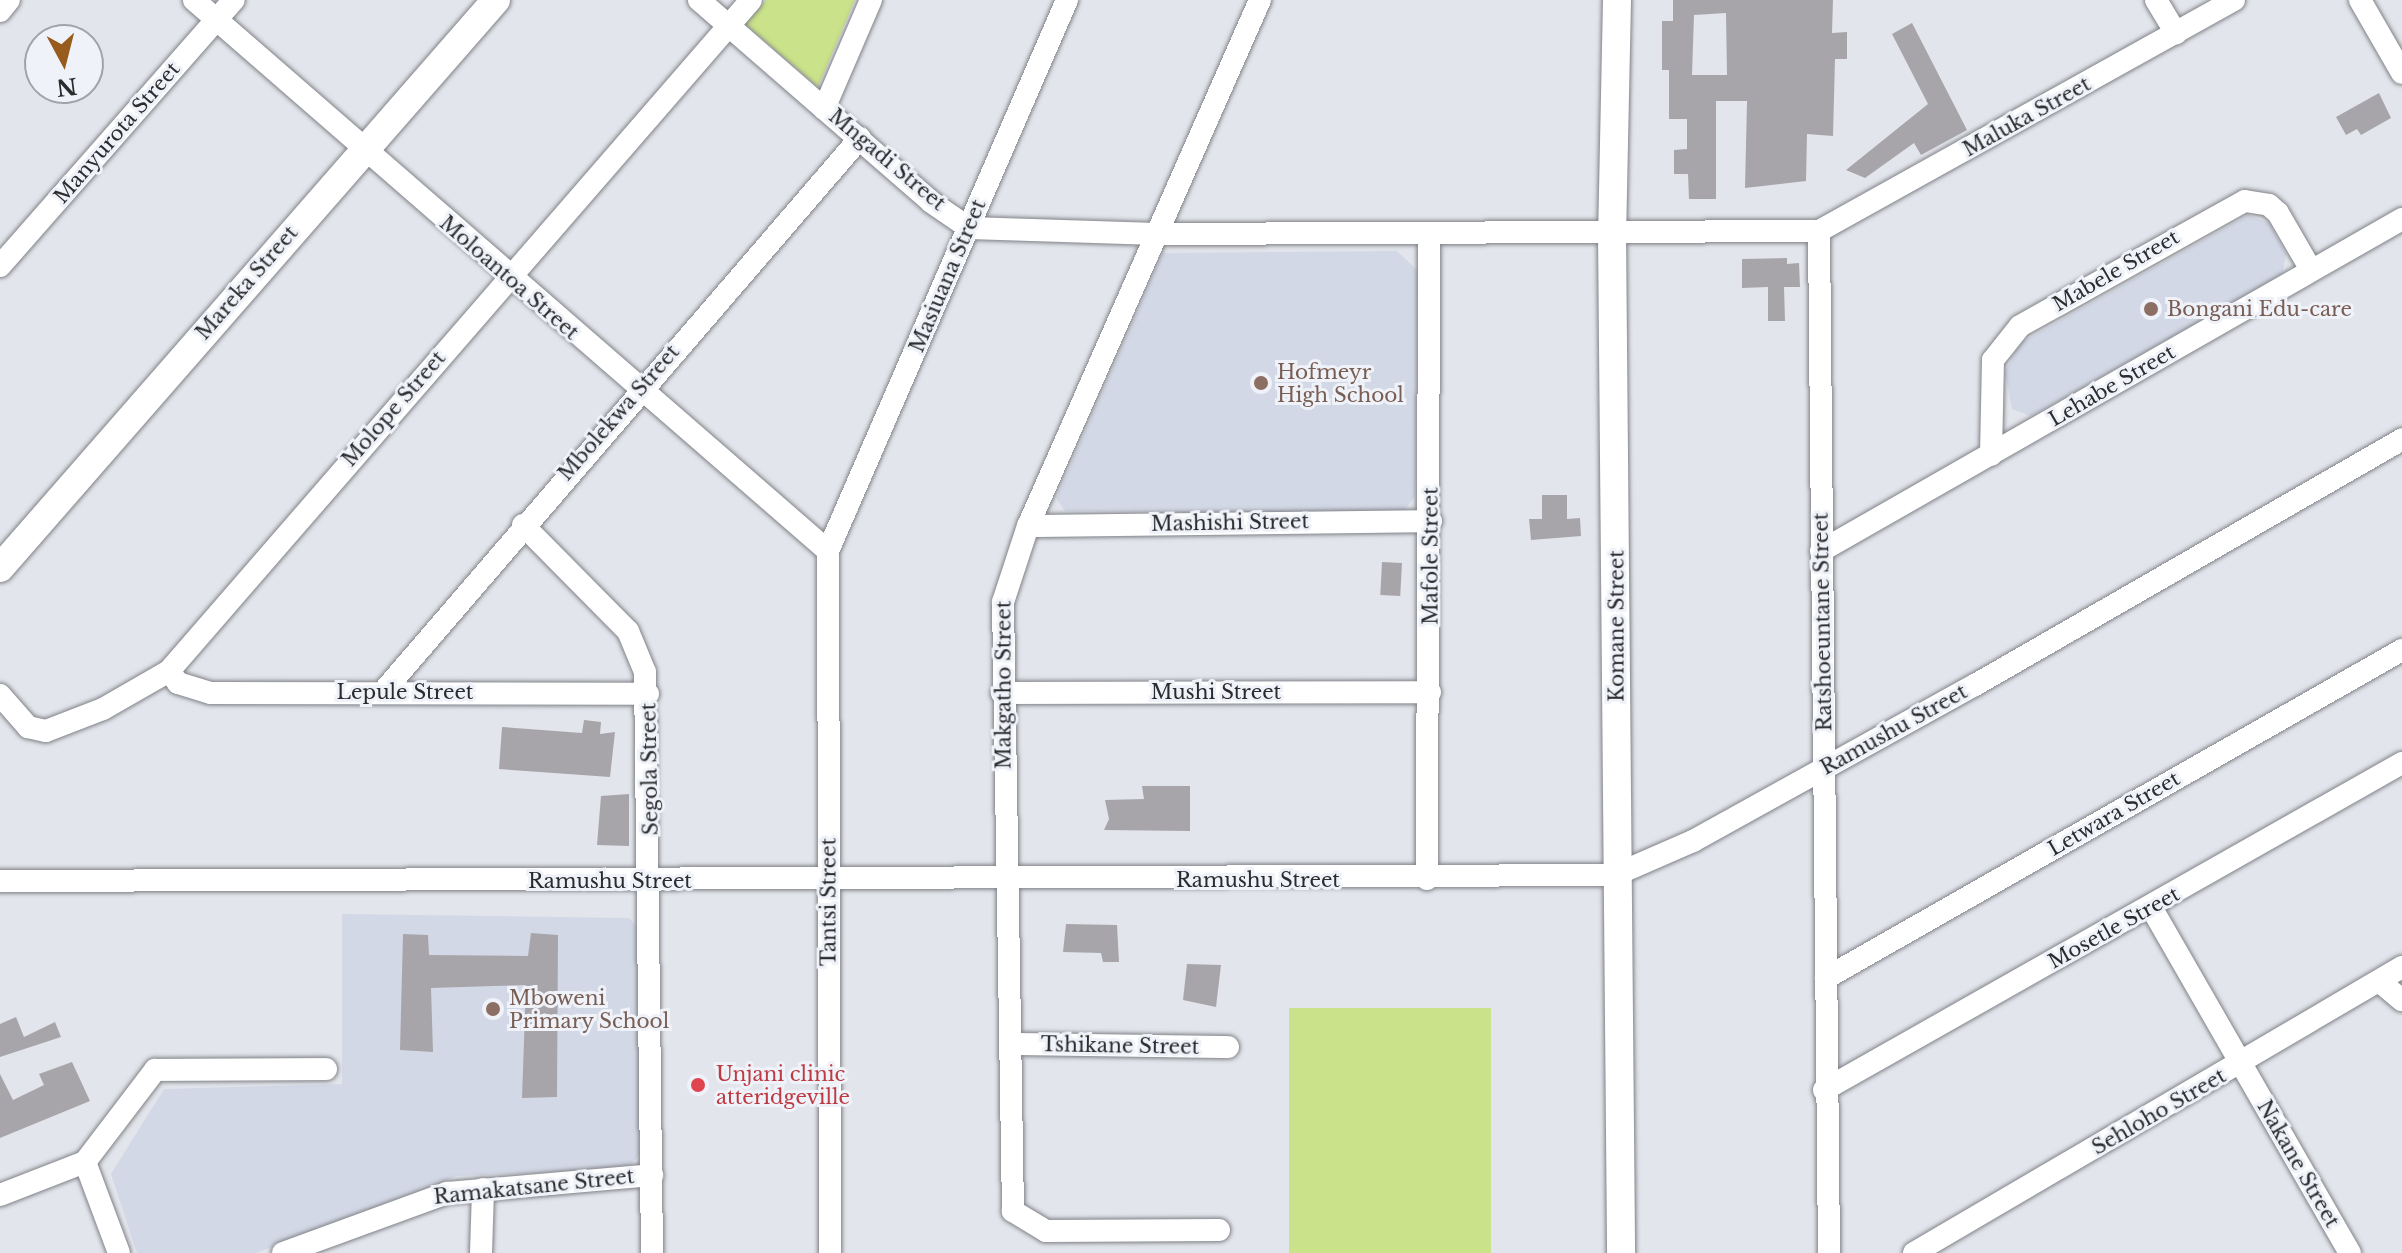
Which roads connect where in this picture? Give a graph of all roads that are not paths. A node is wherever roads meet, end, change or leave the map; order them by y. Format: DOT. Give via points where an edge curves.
graph roads {
  1 [pos="9,0"];
  2 [pos="194,0"];
  3 [pos="234,0"];
  4 [pos="496,0"];
  5 [pos="699,0"];
  6 [pos="751,0"];
  7 [pos="871,0"];
  8 [pos="1067,0"];
  9 [pos="1260,0"];
  10 [pos="1617,0"];
  11 [pos="2156,0"];
  12 [pos="2234,0"];
  13 [pos="2360,0"];
  14 [pos="0,11"];
  15 [pos="217,21"];
  16 [pos="728,26"];
  17 [pos="2176,33"];
  18 [pos="2402,73"];
  19 [pos="824,109"];
  20 [pos="860,138"];
  21 [pos="362,150"];
  22 [pos="2402,219"];
  23 [pos="969,228"];
  24 [pos="1819,231"];
  25 [pos="1612,232"];
  26 [pos="1429,233"];
  27 [pos="1157,234"];
  28 [pos="0,266"];
  29 [pos="2311,270"];
  30 [pos="508,277"];
  31 [pos="639,390"];
  32 [pos="2402,439"];
  33 [pos="1991,455"];
  34 [pos="1431,521"];
  35 [pos="523,525"];
  36 [pos="1028,526"];
  37 [pos="828,551"];
  38 [pos="1821,551"];
  39 [pos="0,568"];
  40 [pos="2402,650"];
  41 [pos="169,671"];
  42 [pos="383,692"];
  43 [pos="1430,692"];
  44 [pos="1002,693"];
  45 [pos="648,694"];
  46 [pos="0,695"];
  47 [pos="2402,763"];
  48 [pos="1827,767"];
  49 [pos="1615,875"];
  50 [pos="830,879"];
  51 [pos="1427,879"];
  52 [pos="1004,880"];
  53 [pos="0,881"];
  54 [pos="653,882"];
  55 [pos="2151,907"];
  56 [pos="2402,967"];
  57 [pos="1826,978"];
  58 [pos="2379,981"];
  59 [pos="2402,1000"];
  60 [pos="1012,1044"];
  61 [pos="1228,1047"];
  62 [pos="2241,1065"];
  63 [pos="326,1069"];
  64 [pos="1824,1090"];
  65 [pos="85,1162"];
  66 [pos="652,1175"];
  67 [pos="483,1189"];
  68 [pos="0,1195"];
  69 [pos="1219,1230"];
  70 [pos="119,1253"];
  71 [pos="283,1253"];
  72 [pos="481,1253"];
  73 [pos="652,1253"];
  74 [pos="830,1253"];
  75 [pos="1621,1253"];
  76 [pos="1829,1253"];
  77 [pos="1914,1253"];
  78 [pos="2350,1253"];
  1 -- 14 [label="street"];
  2 -- 15 [label="street, Moloantoa Street"];
  3 -- 15 [label="street, Manyurota Street"];
  4 -- 21 [label="street, Mareka Street"];
  5 -- 16 [label="street, Mngadi Street"];
  6 -- 16 [label="street, Molope Street"];
  7 -- 19 [label="street"];
  8 -- 23 [label="street, Masiuana Street"];
  9 -- 27 [label="street, Makgatho Street"];
  10 -- 25 [label="street, Komane Street"];
  11 -- 17 [label="street"];
  12 -- 17 [label="street, Maluka Street"];
  13 -- 18 [label="street"];
  15 -- 21 [label="street, Moloantoa Street"];
  15 -- 28 [label="street, Manyurota Street"];
  16 -- 19 [label="street, Mngadi Street"];
  16 -- 30 [label="street, Molope Street"];
  17 -- 24 [label="street, Maluka Street"];
  19 -- 20 [label="street, Mngadi Street"];
  20 -- 23 [label="street, Mngadi Street"];
  20 -- 31 [label="street, Mbolekwa Street"];
  21 -- 30 [label="street, Moloantoa Street"];
  21 -- 39 [label="street, Mareka Street"];
  22 -- 29 [label="street, Lehabe Street"];
  23 -- 27 [label="street"];
  23 -- 37 [label="street, Masiuana Street"];
  24 -- 25 [label="street"];
  24 -- 38 [label="street, Ratshoeuntane Street"];
  25 -- 26 [label="street"];
  25 -- 49 [label="street, Komane Street"];
  26 -- 27 [label="street"];
  26 -- 34 [label="street, Mafole Street"];
  27 -- 36 [label="street, Makgatho Street"];
  29 -- 33 [label="street, Lehabe Street"];
  29 -- 33 [label="street, Mabele Street" via="2278,213 2269,205 2245,201 2020,326 1993,360"];
  30 -- 31 [label="street, Moloantoa Street"];
  30 -- 41 [label="street, Molope Street"];
  31 -- 35 [label="street, Mbolekwa Street"];
  31 -- 37 [label="street, Moloantoa Street"];
  32 -- 48 [label="street, Ramushu Street"];
  33 -- 38 [label="street, Lehabe Street"];
  34 -- 36 [label="street, Mashishi Street"];
  34 -- 43 [label="street, Mafole Street"];
  35 -- 42 [label="street, Mbolekwa Street"];
  35 -- 45 [label="street, Segola Street" via="628,631"];
  36 -- 44 [label="street, Makgatho Street" via="1005,584"];
  37 -- 50 [label="street, Tantsi Street"];
  38 -- 48 [label="street, Ratshoeuntane Street"];
  40 -- 57 [label="street, Letwara Street"];
  41 -- 42 [label="street, Lepule Street" via="178,683 211,693"];
  41 -- 46 [label="street, Molope Street" via="103,709 46,731 28,727"];
  42 -- 45 [label="street, Lepule Street"];
  43 -- 44 [label="street, Mushi Street"];
  43 -- 51 [label="street, Mafole Street"];
  44 -- 52 [label="street, Makgatho Street"];
  45 -- 54 [label="street, Segola Street"];
  47 -- 55 [label="street, Mosetle Street"];
  48 -- 49 [label="street, Ramushu Street" via="1693,841"];
  48 -- 57 [label="street, Ratshoeuntane Street"];
  49 -- 51 [label="street, Ramushu Street"];
  49 -- 75 [label="street, Komane Street"];
  50 -- 52 [label="street, Ramushu Street"];
  50 -- 54 [label="street, Ramushu Street"];
  50 -- 74 [label="street, Tantsi Street"];
  51 -- 52 [label="street, Ramushu Street"];
  52 -- 60 [label="street, Makgatho Street"];
  53 -- 54 [label="street, Ramushu Street"];
  54 -- 66 [label="street, Segola Street"];
  55 -- 62 [label="street, Nakane Street"];
  55 -- 64 [label="street, Mosetle Street"];
  56 -- 58 [label="street, Sehloho Street"];
  57 -- 64 [label="street, Ratshoeuntane Street"];
  58 -- 59 [label="street"];
  58 -- 62 [label="street, Sehloho Street"];
  60 -- 61 [label="street, Tshikane Street"];
  60 -- 69 [label="street, Makgatho Street" via="1011,1199 1018,1219 1046,1231"];
  62 -- 77 [label="street, Sehloho Street"];
  62 -- 78 [label="street, Nakane Street"];
  63 -- 65 [label="street" via="155,1070"];
  64 -- 76 [label="street, Ratshoeuntane Street"];
  65 -- 68 [label="street"];
  65 -- 70 [label="street"];
  66 -- 67 [label="street, Ramakatsane Street"];
  66 -- 73 [label="street, Segola Street"];
  67 -- 71 [label="street, Ramakatsane Street" via="420,1199"];
  67 -- 72 [label="street"];
}
